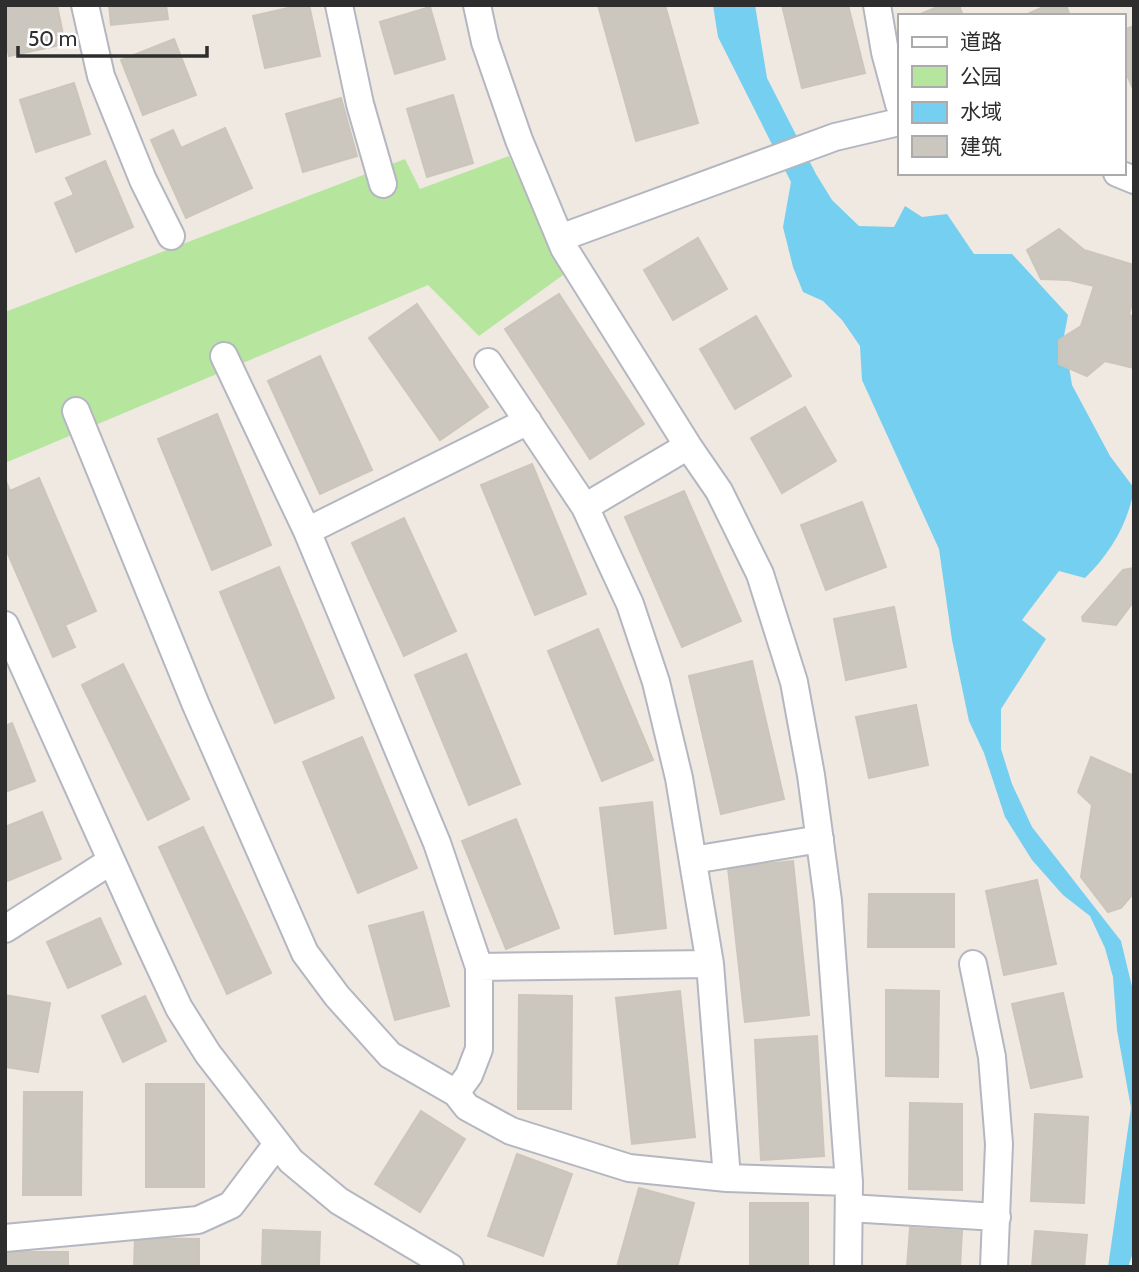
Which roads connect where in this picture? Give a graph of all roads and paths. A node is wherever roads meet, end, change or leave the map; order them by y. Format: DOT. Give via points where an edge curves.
graph roads {
  1 [pos="85,5"];
  2 [pos="338,5"];
  3 [pos="477,5"];
  4 [pos="877,5"];
  5 [pos="898,100"];
  6 [pos="898,122"];
  7 [pos="383,184"];
  8 [pos="171,236"];
  9 [pos="560,238"];
  10 [pos="224,356"];
  11 [pos="488,362"];
  12 [pos="76,411"];
  13 [pos="528,421"];
  14 [pos="688,446"];
  15 [pos="586,507"];
  16 [pos="307,531"];
  17 [pos="5,625"];
  18 [pos="820,839"];
  19 [pos="693,860"];
  20 [pos="111,861"];
  21 [pos="5,929"];
  22 [pos="710,964"];
  23 [pos="973,964"];
  24 [pos="479,967"];
  25 [pos="456,1093"];
  26 [pos="277,1144"];
  27 [pos="727,1178"];
  28 [pos="849,1181"];
  29 [pos="849,1209"];
  30 [pos="997,1217"];
  31 [pos="5,1238"];
  32 [pos="450,1267"];
  33 [pos="848,1267"];
  34 [pos="994,1267"];
  1 -- 8 [label="street" via="101,76"];
  2 -- 7 [label="street"];
  3 -- 9 [label="street" via="514,128"];
  4 -- 5 [label="street"];
  6 -- 9 [label="street" via="835,137"];
  9 -- 14 [label="street"];
  10 -- 16 [label="street"];
  11 -- 13 [label="street"];
  12 -- 25 [label="street" via="196,705 305,953 390,1055"];
  13 -- 15 [label="street"];
  13 -- 16 [label="street"];
  14 -- 15 [label="street"];
  14 -- 18 [label="street" via="719,491 760,574 794,682"];
  15 -- 19 [label="street" via="630,604 656,682 680,778"];
  16 -- 24 [label="street" via="437,843"];
  17 -- 20 [label="street"];
  18 -- 19 [label="street"];
  18 -- 28 [label="street"];
  19 -- 22 [label="street"];
  20 -- 21 [label="street"];
  20 -- 26 [label="street" via="179,1008"];
  22 -- 24 [label="street"];
  22 -- 27 [label="street"];
  23 -- 30 [label="street" via="992,1057 999,1144"];
  24 -- 25 [label="street" via="479,1049"];
  25 -- 27 [label="street" via="467,1107 511,1131 616,1164"];
  26 -- 31 [label="street" via="230,1205 198,1220"];
  26 -- 32 [label="street" via="339,1201"];
  27 -- 28 [label="street"];
  28 -- 29 [label="street"];
  29 -- 30 [label="street"];
  29 -- 33 [label="street"];
  30 -- 34 [label="street"];
}
